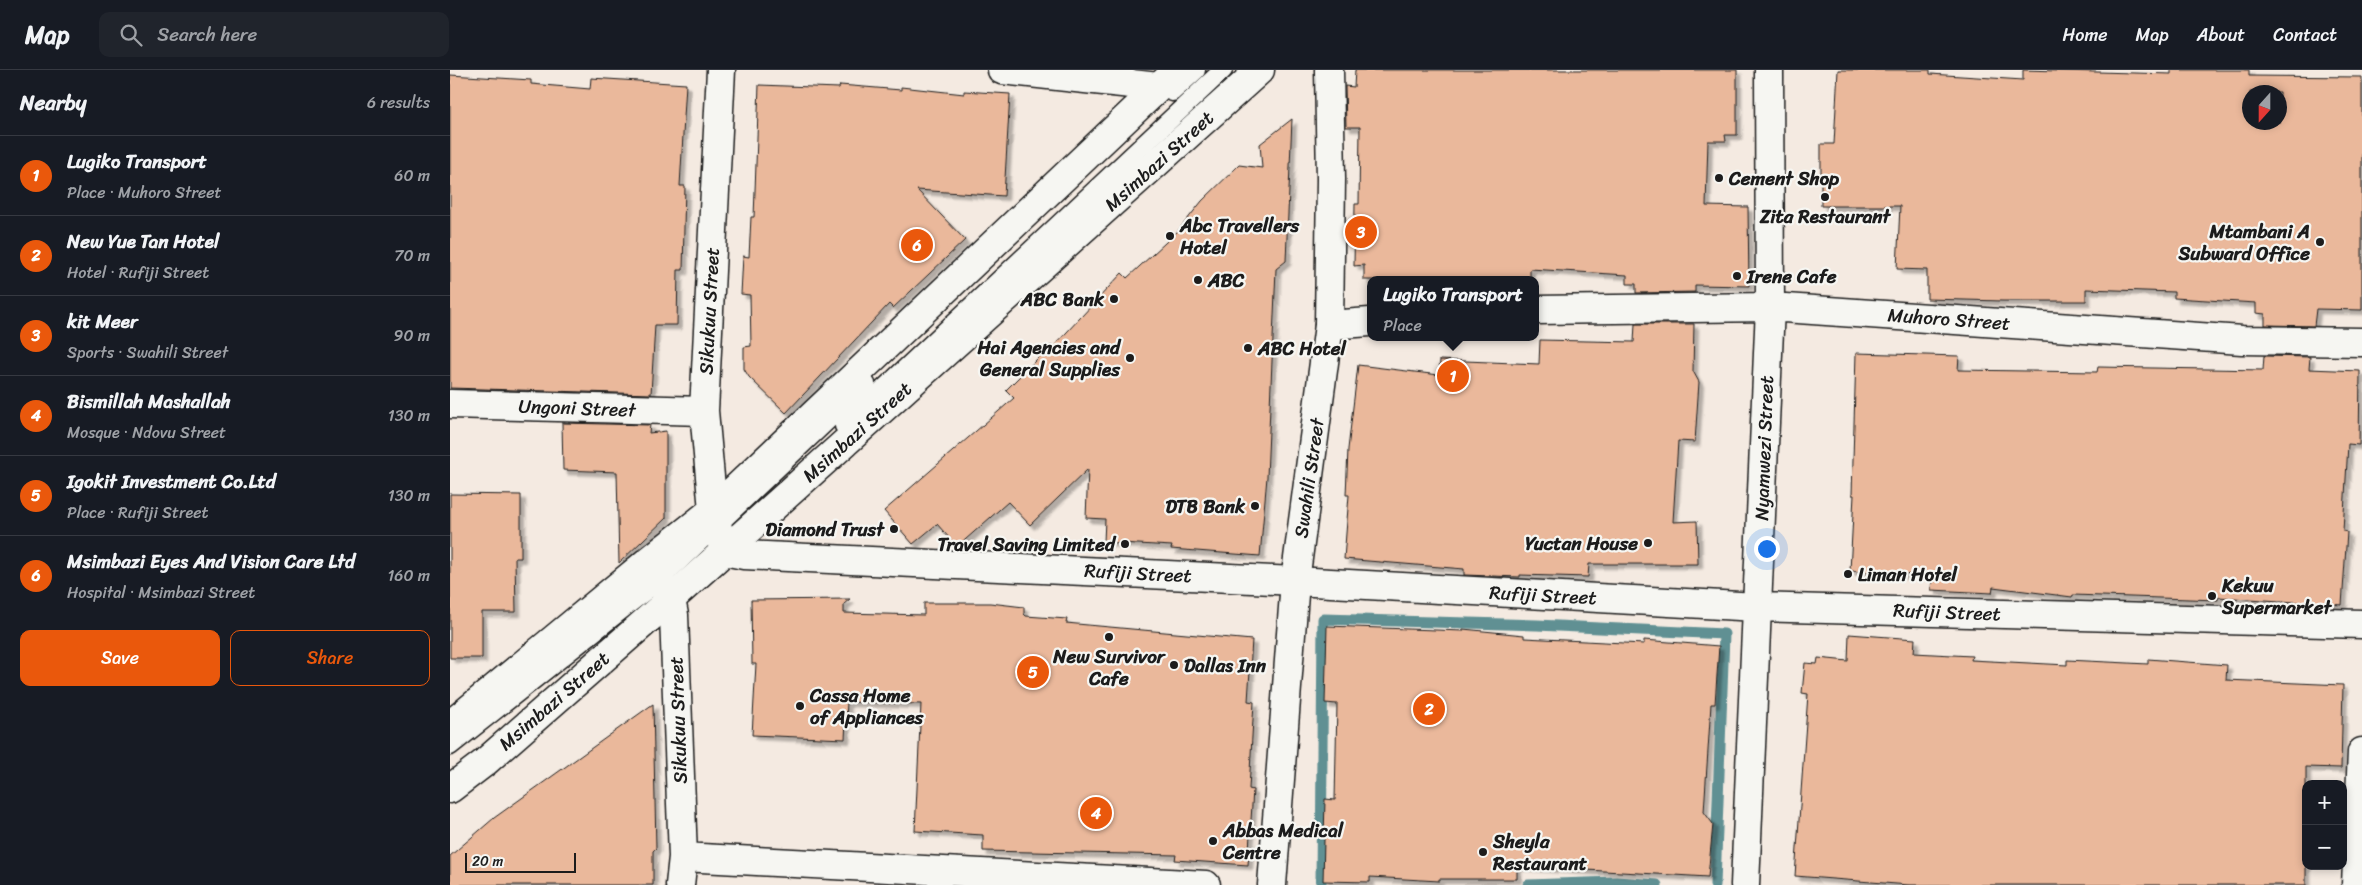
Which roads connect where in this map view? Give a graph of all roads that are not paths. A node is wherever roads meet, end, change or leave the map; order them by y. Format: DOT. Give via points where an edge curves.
graph roads {
  1 [pos="721,70"];
  2 [pos="1002,70"];
  3 [pos="1196,70"];
  4 [pos="1223,70"];
  5 [pos="1260,70"];
  6 [pos="1329,70"];
  7 [pos="1768,70"];
  8 [pos="1168,79"];
  9 [pos="1770,308"];
  10 [pos="1539,310"];
  11 [pos="1367,322"];
  12 [pos="1330,325"];
  13 [pos="2362,342"];
  14 [pos="450,404"];
  15 [pos="704,412"];
  16 [pos="719,532"];
  17 [pos="1295,581"];
  18 [pos="660,583"];
  19 [pos="1757,607"];
  20 [pos="2362,624"];
  21 [pos="450,726"];
  22 [pos="450,746"];
  23 [pos="2362,752"];
  24 [pos="450,775"];
  25 [pos="450,789"];
  26 [pos="683,857"];
  27 [pos="680,885"];
  28 [pos="1206,885"];
  29 [pos="1272,885"];
  30 [pos="1745,885"];
  31 [pos="2356,885"];
  1 -- 15 [label="street, Sikukuu Street"];
  2 -- 8 [label="street"];
  3 -- 16 [label="lane"];
  4 -- 16 [label="lane"];
  5 -- 16 [label="street, Msimbazi Street"];
  6 -- 12 [label="street, Swahili Street"];
  7 -- 9 [label="street, Nyamwezi Street"];
  8 -- 16 [label="street, Msimbazi Street"];
  9 -- 10 [label="street, Muhoro Street"];
  9 -- 13 [label="street, Muhoro Street" via="2242,340"];
  9 -- 19 [label="street, Nyamwezi Street"];
  11 -- 12 [label="street"];
  12 -- 17 [label="street, Swahili Street"];
  14 -- 15 [label="street, Ungoni Street"];
  15 -- 16 [label="street, Sikukuu Street"];
  16 -- 17 [label="street, Rufiji Street" via="744,555"];
  16 -- 18 [label="street, Msimbazi Street"];
  16 -- 18 [label="street, Msimbazi Street"];
  17 -- 19 [label="street, Rufiji Street"];
  17 -- 29 [label="street, Swahili Street"];
  18 -- 21 [label="street, Msimbazi Street"];
  18 -- 22 [label="lane"];
  18 -- 24 [label="lane"];
  18 -- 25 [label="street, Msimbazi Street" via="484,762"];
  18 -- 26 [label="street, Sikukuu Street" via="674,615"];
  19 -- 20 [label="street, Rufiji Street"];
  19 -- 30 [label="street, Nyamwezi Street"];
  23 -- 31 [label="street"];
  26 -- 27 [label="street, Sikukuu Street"];
  26 -- 28 [label="street"];
}
